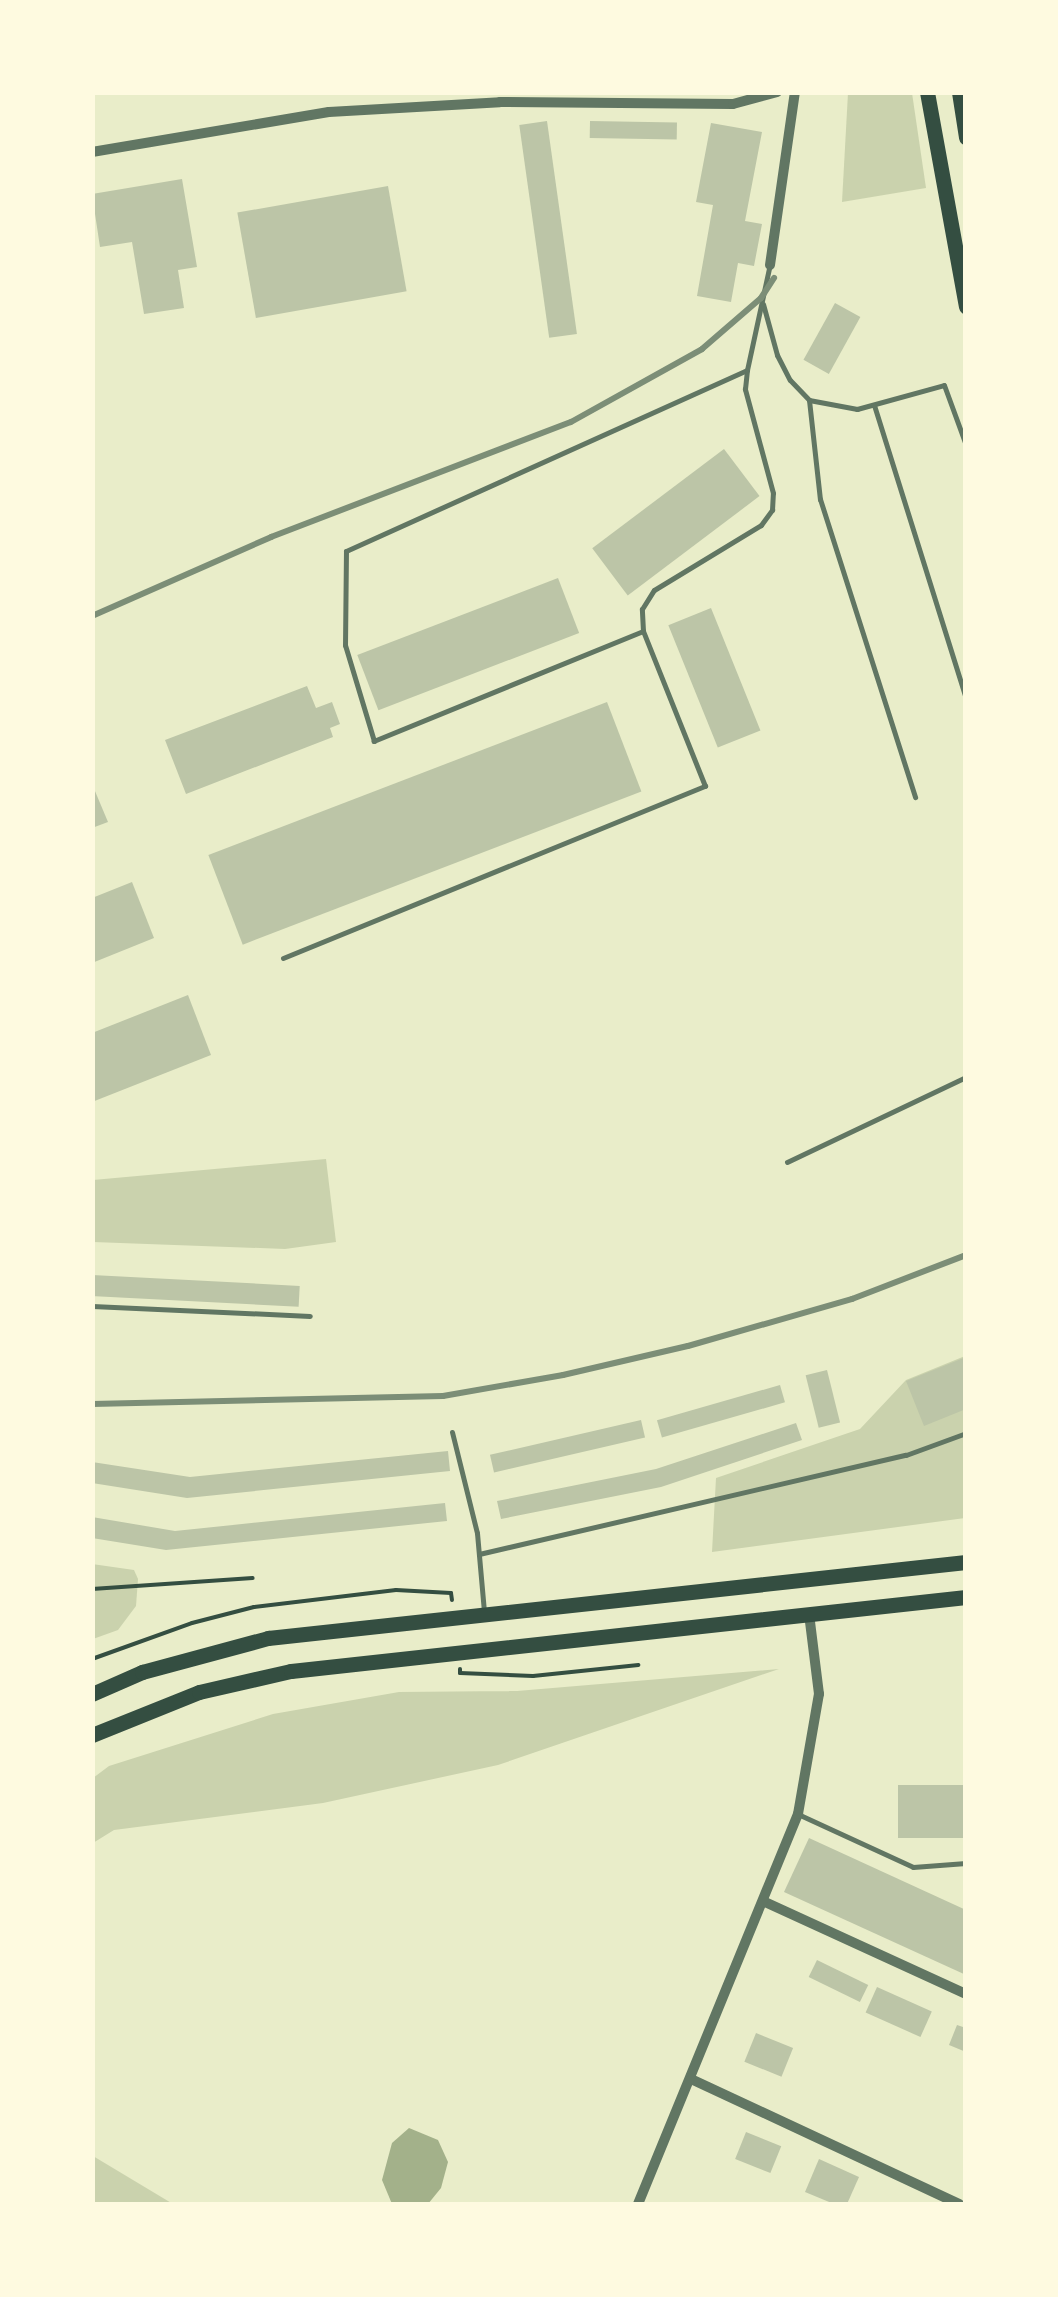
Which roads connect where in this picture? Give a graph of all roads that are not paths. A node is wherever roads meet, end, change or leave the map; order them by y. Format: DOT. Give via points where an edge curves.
graph roads {
  1 [pos="777,92"];
  2 [pos="795,92"];
  3 [pos="927,92"];
  4 [pos="959,92"];
  5 [pos="500,97"];
  6 [pos="966,137"];
  7 [pos="92,152"];
  8 [pos="770,265"];
  9 [pos="762,300"];
  10 [pos="966,306"];
  11 [pos="747,370"];
  12 [pos="810,400"];
  13 [pos="874,404"];
  14 [pos="966,445"];
  15 [pos="642,631"];
  16 [pos="966,699"];
  17 [pos="916,797"];
  18 [pos="283,958"];
  19 [pos="966,1077"];
  20 [pos="788,1162"];
  21 [pos="92,1306"];
  22 [pos="310,1316"];
  23 [pos="452,1432"];
  24 [pos="966,1433"];
  25 [pos="479,1554"];
  26 [pos="966,1562"];
  27 [pos="966,1597"];
  28 [pos="484,1614"];
  29 [pos="809,1614"];
  30 [pos="92,1694"];
  31 [pos="92,1736"];
  32 [pos="798,1814"];
  33 [pos="966,1862"];
  34 [pos="765,1902"];
  35 [pos="966,1994"];
  36 [pos="691,2079"];
  37 [pos="638,2204"];
  38 [pos="959,2204"];
  1 -- 5 [label="street" via="732,104"];
  2 -- 8 [label="street"];
  3 -- 10 [label="main road"];
  4 -- 6 [label="main road"];
  5 -- 7 [label="street" via="330,112"];
  8 -- 9 [label="lane"];
  9 -- 11 [label="lane"];
  9 -- 12 [label="lane" via="777,355"];
  11 -- 15 [label="lane" via="745,390 772,510 761,525 654,590 642,609"];
  11 -- 15 [label="lane" via="346,552 345,644 374,741"];
  12 -- 13 [label="lane" via="840,408"];
  12 -- 17 [label="lane" via="820,498"];
  13 -- 14 [label="lane" via="944,385"];
  13 -- 16 [label="lane"];
  15 -- 18 [label="lane" via="705,786"];
  19 -- 20 [label="lane"];
  21 -- 22 [label="lane"];
  23 -- 25 [label="lane"];
  24 -- 25 [label="lane" via="906,1455"];
  25 -- 28 [label="lane"];
  26 -- 28 [label="main road"];
  27 -- 29 [label="main road"];
  28 -- 30 [label="main road" via="268,1638 142,1672"];
  29 -- 31 [label="main road" via="290,1672 199,1692"];
  29 -- 32 [label="street" via="819,1694"];
  32 -- 33 [label="lane" via="913,1867"];
  32 -- 34 [label="street"];
  34 -- 35 [label="street"];
  34 -- 36 [label="street"];
  36 -- 37 [label="street"];
  36 -- 38 [label="street"];
}
